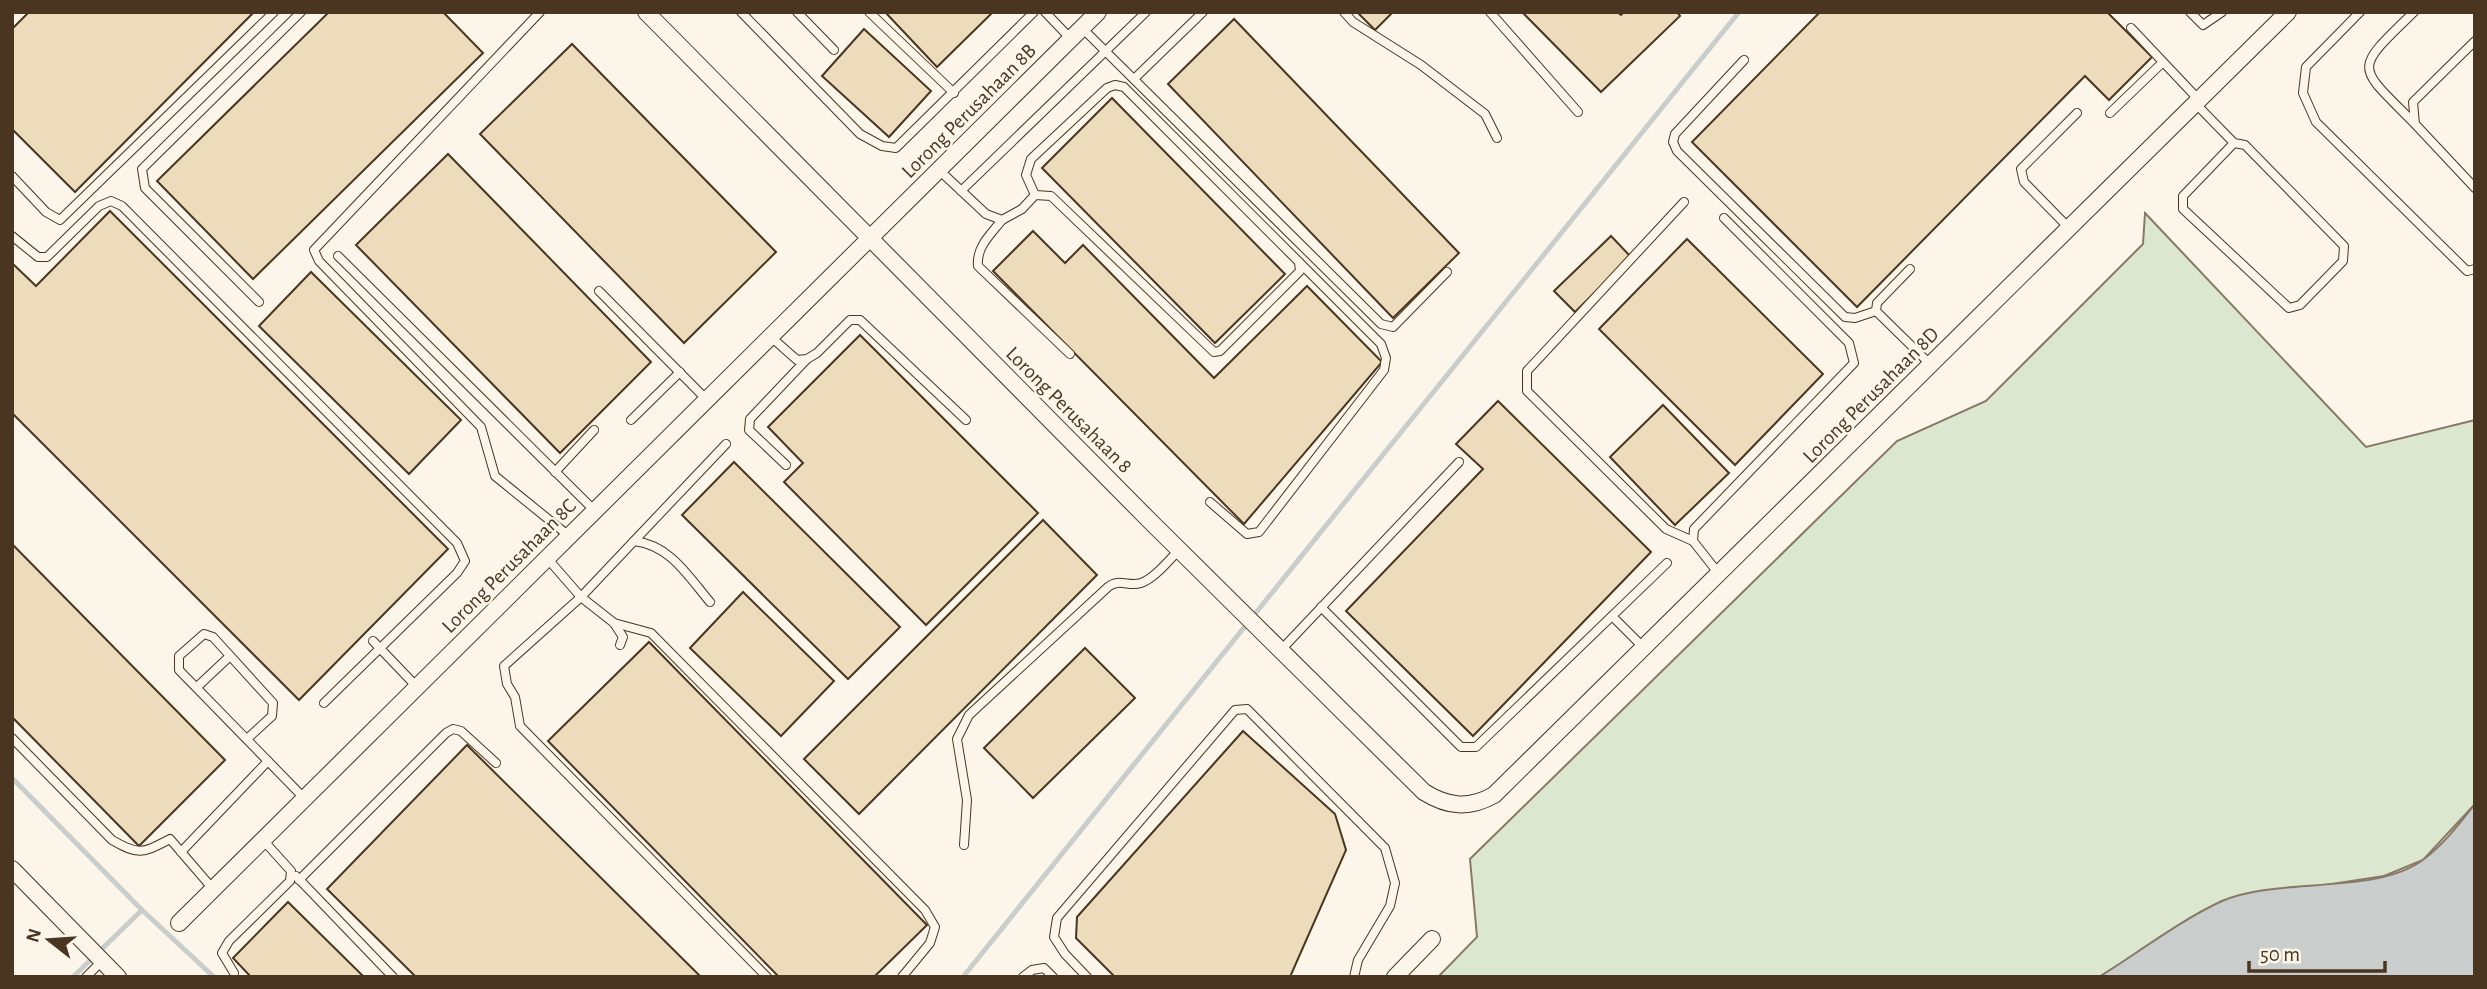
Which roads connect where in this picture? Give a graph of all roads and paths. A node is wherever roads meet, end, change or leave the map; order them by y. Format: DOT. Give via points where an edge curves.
graph roads {
  1 [pos="274,12"];
  2 [pos="301,12"];
  3 [pos="539,12"];
  4 [pos="646,12"];
  5 [pos="741,12"];
  6 [pos="797,12"];
  7 [pos="869,12"];
  8 [pos="1034,12"];
  9 [pos="1045,12"];
  10 [pos="1098,12"];
  11 [pos="1146,12"];
  12 [pos="1203,12"];
  13 [pos="1344,12"];
  14 [pos="1490,12"];
  15 [pos="2190,12"];
  16 [pos="2222,12"];
  17 [pos="2288,12"];
  18 [pos="2360,12"];
  19 [pos="2414,12"];
  20 [pos="2131,28"];
  21 [pos="1077,34"];
  22 [pos="2475,41"];
  23 [pos="834,50"];
  24 [pos="1105,51"];
  25 [pos="1744,60"];
  26 [pos="2162,63"];
  27 [pos="1134,79"];
  28 [pos="954,93"];
  29 [pos="2198,102"];
  30 [pos="1578,112"];
  31 [pos="2077,113"];
  32 [pos="2110,113"];
  33 [pos="2415,124"];
  34 [pos="1497,138"];
  35 [pos="2234,143"];
  36 [pos="939,170"];
  37 [pos="12,176"];
  38 [pos="2475,188"];
  39 [pos="961,191"];
  40 [pos="1035,195"];
  41 [pos="1684,202"];
  42 [pos="1724,218"];
  43 [pos="1002,220"];
  44 [pos="2069,228"];
  45 [pos="12,236"];
  46 [pos="870,239"];
  47 [pos="338,256"];
  48 [pos="1299,262"];
  49 [pos="1910,269"];
  50 [pos="2475,269"];
  51 [pos="1447,272"];
  52 [pos="599,291"];
  53 [pos="259,302"];
  54 [pos="1876,311"];
  55 [pos="771,337"];
  56 [pos="1070,354"];
  57 [pos="807,359"];
  58 [pos="1931,365"];
  59 [pos="680,373"];
  60 [pos="707,400"];
  61 [pos="631,419"];
  62 [pos="966,420"];
  63 [pos="594,430"];
  64 [pos="726,444"];
  65 [pos="1459,462"];
  66 [pos="786,465"];
  67 [pos="555,472"];
  68 [pos="1210,502"];
  69 [pos="594,511"];
  70 [pos="569,536"];
  71 [pos="634,541"];
  72 [pos="1693,541"];
  73 [pos="1180,549"];
  74 [pos="547,558"];
  75 [pos="1667,563"];
  76 [pos="1719,574"];
  77 [pos="581,597"];
  78 [pos="710,602"];
  79 [pos="1321,607"];
  80 [pos="1612,616"];
  81 [pos="614,623"];
  82 [pos="373,641"];
  83 [pos="620,645"];
  84 [pos="1644,648"];
  85 [pos="380,649"];
  86 [pos="1281,650"];
  87 [pos="230,656"];
  88 [pos="197,687"];
  89 [pos="417,687"];
  90 [pos="324,704"];
  91 [pos="12,738"];
  92 [pos="247,739"];
  93 [pos="268,761"];
  94 [pos="496,763"];
  95 [pos="304,798"];
  96 [pos="1479,803"];
  97 [pos="262,840"];
  98 [pos="964,845"];
  99 [pos="181,852"];
  100 [pos="12,869"];
  101 [pos="291,871"];
  102 [pos="299,880"];
  103 [pos="213,889"];
  104 [pos="179,923"];
  105 [pos="1432,939"];
  106 [pos="102,961"];
  107 [pos="234,974"];
  108 [pos="86,977"];
  109 [pos="118,977"];
  110 [pos="393,977"];
  111 [pos="767,977"];
  112 [pos="902,977"];
  113 [pos="1023,977"];
  114 [pos="1053,977"];
  115 [pos="1087,977"];
  116 [pos="1354,977"];
  117 [pos="1395,977"];
  1 -- 37 [label="lane" via="60,220 46,212"];
  2 -- 53 [label="lane" via="142,170 145,188"];
  3 -- 70 [label="lane" via="314,250 319,261 481,427 495,476"];
  4 -- 46 [label="street, Lorong Perusahaan 8"];
  5 -- 28 [label="lane" via="860,134 882,146 896,148"];
  6 -- 23 [label="lane"];
  7 -- 28 [label="lane"];
  8 -- 28 [label="lane"];
  9 -- 21 [label="lane"];
  10 -- 21 [label="street, Lorong Perusahaan 8B"];
  11 -- 24 [label="lane"];
  12 -- 27 [label="lane"];
  13 -- 34 [label="lane" via="1485,114"];
  14 -- 30 [label="lane"];
  15 -- 16 [label="lane" via="2203,25"];
  17 -- 29 [label="street, Lorong Perusahaan 8D"];
  18 -- 50 [label="lane" via="2306,67 2303,93 2316,122 2467,271"];
  19 -- 33 [label="lane" via="2375,51 2367,66 2370,78"];
  20 -- 26 [label="lane"];
  21 -- 24 [label="lane"];
  21 -- 36 [label="street, Lorong Perusahaan 8B"];
  22 -- 33 [label="lane" via="2413,102"];
  24 -- 27 [label="lane"];
  24 -- 39 [label="lane"];
  25 -- 54 [label="lane" via="1675,134 1677,151 1845,317"];
  26 -- 29 [label="lane"];
  26 -- 32 [label="lane"];
  27 -- 51 [label="lane" via="1381,324 1393,327"];
  29 -- 35 [label="lane"];
  29 -- 44 [label="street, Lorong Perusahaan 8D"];
  31 -- 44 [label="lane" via="2021,169 2024,182"];
  33 -- 38 [label="lane"];
  35 -- 35 [label="lane" via="2183,196 2183,209 2289,308 2300,305 2343,261 2344,246 2245,145"];
  36 -- 39 [label="lane"];
  36 -- 46 [label="street, Lorong Perusahaan 8B"];
  39 -- 43 [label="lane" via="986,214"];
  40 -- 43 [label="lane"];
  40 -- 48 [label="lane" via="1051,196 1068,210 1214,352 1295,278"];
  40 -- 48 [label="lane" via="1026,175 1031,159 1107,88 1124,87"];
  41 -- 72 [label="lane" via="1527,371 1527,391 1666,529"];
  42 -- 72 [label="lane" via="1849,343 1854,363 1694,529"];
  43 -- 56 [label="lane" via="982,246 978,266"];
  44 -- 58 [label="street, Lorong Perusahaan 8D"];
  45 -- 85 [label="lane" via="38,257 47,257 99,206 111,201 122,206 457,543 465,561 457,573"];
  46 -- 55 [label="street, Lorong Perusahaan 8C"];
  46 -- 73 [label="street, Lorong Perusahaan 8"];
  47 -- 67 [label="lane"];
  48 -- 68 [label="lane" via="1381,344 1384,370 1259,532 1247,534"];
  49 -- 54 [label="lane" via="1877,303"];
  52 -- 59 [label="lane"];
  54 -- 58 [label="lane"];
  55 -- 57 [label="lane" via="797,360"];
  55 -- 60 [label="street, Lorong Perusahaan 8C"];
  57 -- 62 [label="lane" via="850,320 860,320"];
  57 -- 66 [label="lane" via="750,419 749,430"];
  58 -- 76 [label="street, Lorong Perusahaan 8D"];
  59 -- 60 [label="lane"];
  59 -- 61 [label="lane"];
  60 -- 69 [label="street, Lorong Perusahaan 8C"];
  63 -- 67 [label="lane"];
  64 -- 71 [label="lane"];
  65 -- 79 [label="lane"];
  67 -- 69 [label="lane"];
  69 -- 70 [label="street, Lorong Perusahaan 8C"];
  70 -- 74 [label="street, Lorong Perusahaan 8C"];
  71 -- 77 [label="lane"];
  71 -- 78 [label="lane" via="653,543 670,555"];
  72 -- 76 [label="lane"];
  73 -- 86 [label="street, Lorong Perusahaan 8"];
  73 -- 98 [label="lane" via="1144,582 1108,587 969,715 957,739 967,800"];
  74 -- 77 [label="lane"];
  74 -- 89 [label="street, Lorong Perusahaan 8C"];
  75 -- 80 [label="lane"];
  76 -- 84 [label="street, Lorong Perusahaan 8D"];
  77 -- 81 [label="lane"];
  77 -- 111 [label="lane" via="504,666 520,726"];
  79 -- 80 [label="lane" via="1461,747 1476,747"];
  79 -- 86 [label="lane"];
  80 -- 84 [label="lane"];
  81 -- 83 [label="lane" via="623,637"];
  81 -- 112 [label="lane" via="651,633 925,910 935,927 930,943"];
  82 -- 85 [label="lane"];
  84 -- 96 [label="street, Lorong Perusahaan 8D" via="1494,795"];
  85 -- 89 [label="lane"];
  85 -- 90 [label="lane"];
  86 -- 96 [label="street, Lorong Perusahaan 8" via="1424,792 1460,806"];
  87 -- 88 [label="lane"];
  87 -- 88 [label="lane" via="213,637 204,634 191,644 179,656 179,670"];
  87 -- 92 [label="lane" via="273,702 272,716"];
  88 -- 92 [label="lane"];
  89 -- 95 [label="street, Lorong Perusahaan 8C"];
  91 -- 99 [label="lane" via="112,840 132,852 148,851 170,839"];
  92 -- 93 [label="lane"];
  93 -- 95 [label="lane"];
  93 -- 99 [label="lane"];
  94 -- 102 [label="lane" via="461,731 446,733"];
  95 -- 97 [label="street, Lorong Perusahaan 8C"];
  97 -- 101 [label="lane"];
  97 -- 103 [label="street, Lorong Perusahaan 8C"];
  99 -- 103 [label="lane"];
  100 -- 106 [label="street"];
  101 -- 102 [label="lane"];
  101 -- 107 [label="lane" via="290,881 222,953"];
  102 -- 110 [label="lane"];
  103 -- 104 [label="street, Lorong Perusahaan 8C"];
  105 -- 117 [label="street"];
  106 -- 108 [label="lane"];
  106 -- 109 [label="street"];
  113 -- 114 [label="lane" via="1044,968"];
  115 -- 116 [label="lane" via="1054,937 1058,918 1234,710 1247,709 1385,848 1395,883 1390,906 1358,960"];
}
